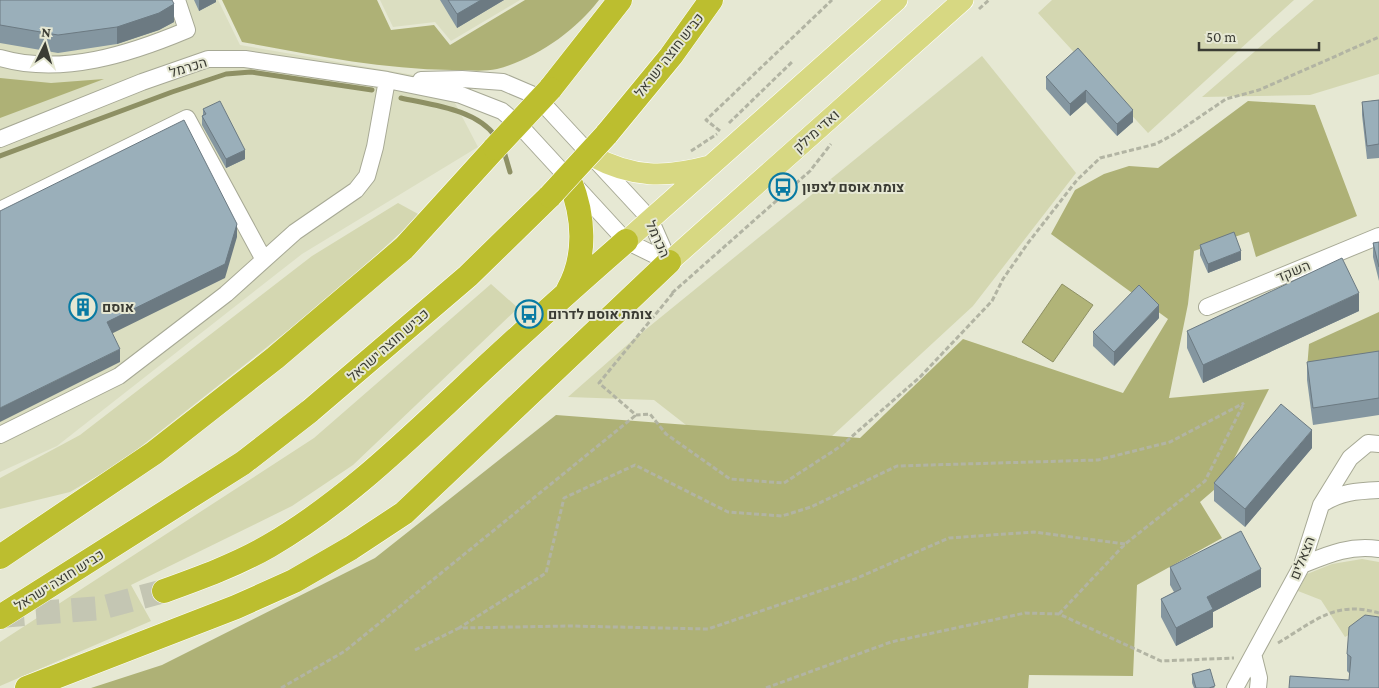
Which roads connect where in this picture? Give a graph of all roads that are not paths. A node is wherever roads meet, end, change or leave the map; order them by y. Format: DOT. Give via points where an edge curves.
graph roads {
  1 [pos="177,0"];
  2 [pos="620,0"];
  3 [pos="711,0"];
  4 [pos="897,0"];
  5 [pos="969,6"];
  6 [pos="0,58"];
  7 [pos="387,80"];
  8 [pos="0,139"];
  9 [pos="592,156"];
  10 [pos="712,165"];
  11 [pos="570,181"];
  12 [pos="0,210"];
  13 [pos="650,219"];
  14 [pos="1379,236"];
  15 [pos="626,241"];
  16 [pos="264,260"];
  17 [pos="669,262"];
  18 [pos="566,293"];
  19 [pos="1207,308"];
  20 [pos="0,435"];
  21 [pos="1379,444"];
  22 [pos="1379,490"];
  23 [pos="1321,505"];
  24 [pos="1379,549"];
  25 [pos="0,557"];
  26 [pos="1302,565"];
  27 [pos="164,591"];
  28 [pos="0,617"];
  29 [pos="1254,658"];
  30 [pos="27,688"];
  31 [pos="1236,688"];
  32 [pos="1258,688"];
  1 -- 6 [label="street" via="187,30 145,48 99,59 49,64"];
  2 -- 25 [label="highway, bridge" via="550,89 404,248 275,358 154,454"];
  3 -- 28 [label="highway, כביש חוצה ישראל, bridge" via="671,56 606,135 550,196 468,276 310,411 243,463"];
  4 -- 10 [label="main road"];
  5 -- 17 [label="main road, ואדי מילק"];
  7 -- 8 [label="street, הכרמל" via="245,58 208,59"];
  7 -- 9 [label="street, הכרמל" via="486,80 521,88 536,96"];
  7 -- 11 [label="street, הכרמל" via="461,95 502,111"];
  7 -- 16 [label="street" via="367,176 356,190 295,232"];
  9 -- 10 [label="main road" via="628,171 649,175 692,171"];
  9 -- 13 [label="street, הכרמל"];
  10 -- 13 [label="main road"];
  11 -- 15 [label="street, הכרמל"];
  11 -- 18 [label="highway" via="580,208 581,252 574,280"];
  12 -- 16 [label="street" via="188,118"];
  13 -- 15 [label="main road"];
  13 -- 17 [label="street, הכרמל"];
  14 -- 19 [label="street, השקד"];
  15 -- 17 [label="street, הכרמל"];
  15 -- 18 [label="highway"];
  16 -- 20 [label="street" via="226,294 120,376"];
  17 -- 30 [label="highway" via="404,513 294,581 236,607"];
  18 -- 27 [label="highway" via="393,453 313,518 217,572"];
  21 -- 23 [label="street, הצאלים" via="1368,443 1350,458"];
  22 -- 23 [label="street" via="1334,496"];
  23 -- 26 [label="street, הצאלים"];
  24 -- 26 [label="street" via="1360,546"];
  26 -- 29 [label="street, הצאלים"];
  29 -- 31 [label="street, הצאלים"];
  29 -- 32 [label="street"];
}
